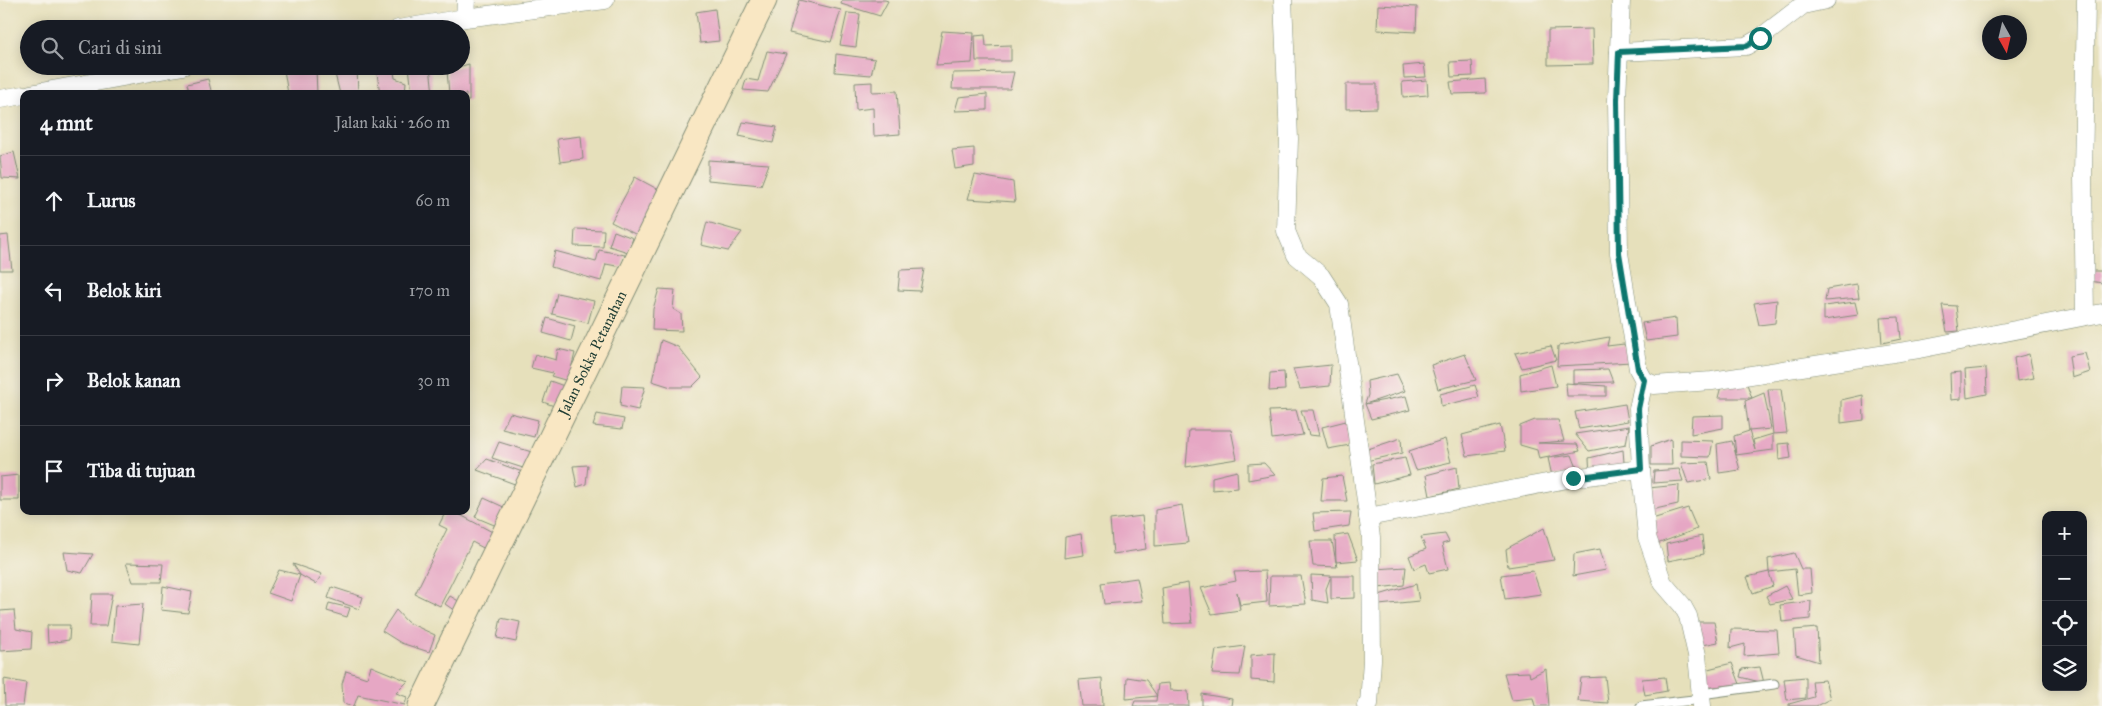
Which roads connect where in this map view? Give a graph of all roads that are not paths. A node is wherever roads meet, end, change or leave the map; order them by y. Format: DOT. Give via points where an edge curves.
graph roads {
  1 [pos="466,0"];
  2 [pos="605,0"];
  3 [pos="764,0"];
  4 [pos="1283,0"];
  5 [pos="1621,0"];
  6 [pos="1826,0"];
  7 [pos="2086,0"];
  8 [pos="465,18"];
  9 [pos="453,20"];
  10 [pos="1619,52"];
  11 [pos="134,75"];
  12 [pos="52,90"];
  13 [pos="20,96"];
  14 [pos="0,99"];
  15 [pos="2094,314"];
  16 [pos="1644,380"];
  17 [pos="1641,469"];
  18 [pos="1368,517"];
  19 [pos="1774,684"];
  20 [pos="1702,700"];
  21 [pos="421,706"];
  22 [pos="1366,706"];
  23 [pos="1641,706"];
  1 -- 8 [label="street"];
  2 -- 8 [label="street"];
  3 -- 21 [label="main road, Jalan Sokka Petanahan"];
  4 -- 18 [label="street" via="1290,139 1286,231 1296,255 1320,276 1339,304"];
  5 -- 10 [label="street"];
  6 -- 10 [label="street" via="1803,5 1746,46"];
  7 -- 15 [label="street" via="2083,167"];
  8 -- 9 [label="street"];
  10 -- 16 [label="street" via="1619,253 1638,369"];
  11 -- 12 [label="street"];
  13 -- 14 [label="street"];
  15 -- 16 [label="street" via="1918,349 1712,381 1654,385"];
  16 -- 17 [label="street" via="1638,409"];
  17 -- 18 [label="street" via="1573,478"];
  17 -- 20 [label="street" via="1647,537 1662,583 1688,616"];
  18 -- 22 [label="street" via="1372,660 1369,704"];
  19 -- 20 [label="lane"];
  20 -- 23 [label="lane"];
}
